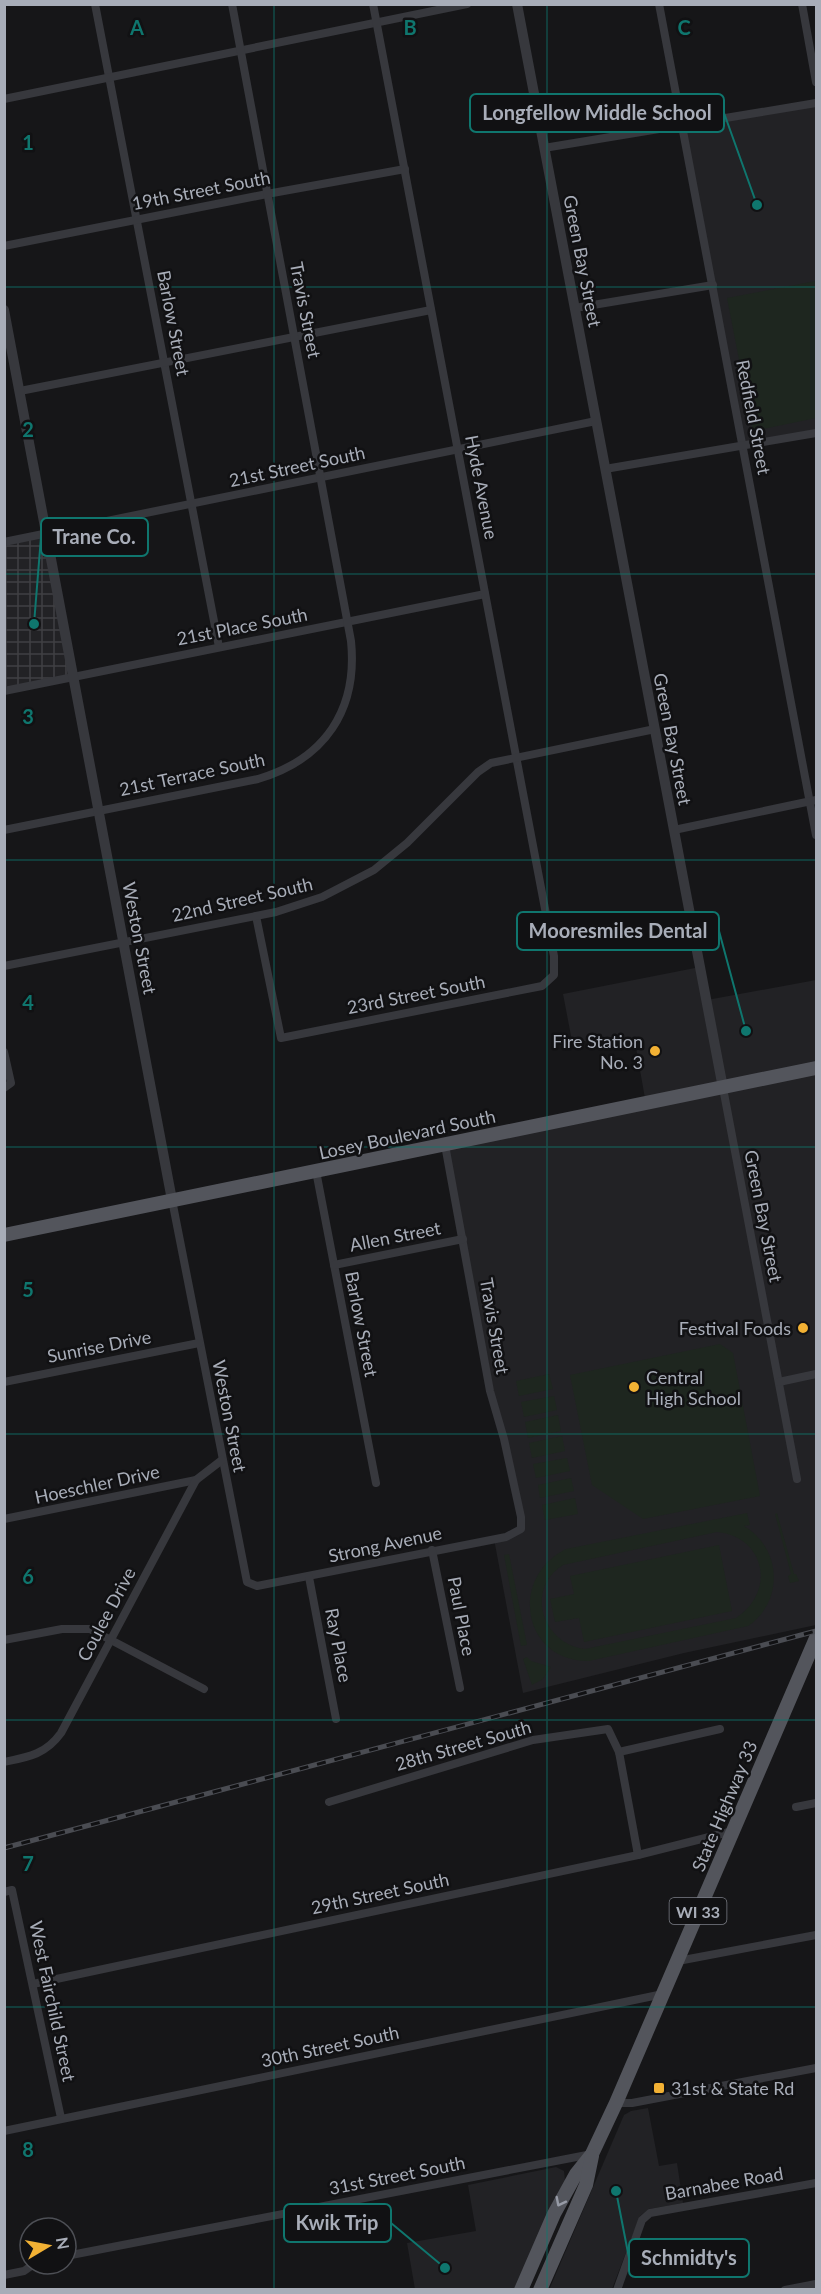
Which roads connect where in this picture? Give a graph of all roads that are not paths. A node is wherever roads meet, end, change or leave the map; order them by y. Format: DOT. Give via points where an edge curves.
graph roads {
  1 [pos="95,4"];
  2 [pos="232,4"];
  3 [pos="373,4"];
  4 [pos="466,4"];
  5 [pos="517,4"];
  6 [pos="660,4"];
  7 [pos="802,4"];
  8 [pos="376,23"];
  9 [pos="240,50"];
  10 [pos="110,77"];
  11 [pos="816,82"];
  12 [pos="4,99"];
  13 [pos="816,103"];
  14 [pos="682,124"];
  15 [pos="544,148"];
  16 [pos="405,169"];
  17 [pos="267,194"];
  18 [pos="138,220"];
  19 [pos="4,246"];
  20 [pos="712,285"];
  21 [pos="575,308"];
  22 [pos="4,310"];
  23 [pos="431,310"];
  24 [pos="294,337"];
  25 [pos="164,362"];
  26 [pos="20,391"];
  27 [pos="596,421"];
  28 [pos="816,433"];
  29 [pos="743,445"];
  30 [pos="459,448"];
  31 [pos="605,469"];
  32 [pos="321,478"];
  33 [pos="192,504"];
  34 [pos="47,533"];
  35 [pos="4,542"];
  36 [pos="485,594"];
  37 [pos="348,621"];
  38 [pos="219,647"];
  39 [pos="74,677"];
  40 [pos="4,691"];
  41 [pos="655,729"];
  42 [pos="516,757"];
  43 [pos="813,801"];
  44 [pos="99,810"];
  45 [pos="4,830"];
  46 [pos="674,830"];
  47 [pos="816,835"];
  48 [pos="256,916"];
  49 [pos="124,942"];
  50 [pos="4,966"];
  51 [pos="554,975"];
  52 [pos="4,1052"];
  53 [pos="816,1068"];
  54 [pos="8,1085"];
  55 [pos="723,1088"];
  56 [pos="445,1145"];
  57 [pos="316,1171"];
  58 [pos="172,1200"];
  59 [pos="4,1235"];
  60 [pos="463,1239"];
  61 [pos="334,1264"];
  62 [pos="199,1342"];
  63 [pos="816,1374"];
  64 [pos="4,1382"];
  65 [pos="779,1382"];
  66 [pos="222,1460"];
  67 [pos="797,1479"];
  68 [pos="196,1480"];
  69 [pos="376,1483"];
  70 [pos="518,1513"];
  71 [pos="4,1519"];
  72 [pos="432,1550"];
  73 [pos="243,1573"];
  74 [pos="309,1576"];
  75 [pos="816,1638"];
  76 [pos="111,1639"];
  77 [pos="4,1640"];
  78 [pos="460,1688"];
  79 [pos="204,1689"];
  80 [pos="336,1719"];
  81 [pos="720,1729"];
  82 [pos="619,1752"];
  83 [pos="4,1762"];
  84 [pos="329,1802"];
  85 [pos="816,1803"];
  86 [pos="796,1807"];
  87 [pos="733,1832"];
  88 [pos="638,1855"];
  89 [pos="8,1891"];
  90 [pos="816,1935"];
  91 [pos="678,1961"];
  92 [pos="33,1984"];
  93 [pos="663,1994"];
  94 [pos="816,2068"];
  95 [pos="616,2103"];
  96 [pos="61,2118"];
  97 [pos="4,2131"];
  98 [pos="592,2154"];
  99 [pos="816,2183"];
  100 [pos="78,2254"];
  101 [pos="816,2284"];
  102 [pos="521,2289"];
  103 [pos="540,2289"];
  104 [pos="616,2289"];
  105 [pos="785,2289"];
  1 -- 10 [label="street, Barlow Street"];
  2 -- 9 [label="street, Travis Street"];
  3 -- 8 [label="street, Hyde Avenue"];
  4 -- 8 [label="street"];
  5 -- 15 [label="street, Green Bay Street"];
  6 -- 14 [label="street, Redfield Street"];
  7 -- 11 [label="street"];
  8 -- 9 [label="street"];
  8 -- 16 [label="street, Hyde Avenue"];
  9 -- 10 [label="street"];
  9 -- 17 [label="street, Travis Street"];
  10 -- 12 [label="street"];
  10 -- 18 [label="street, Barlow Street"];
  13 -- 14 [label="street"];
  14 -- 15 [label="street"];
  14 -- 20 [label="street, Redfield Street"];
  15 -- 21 [label="street, Green Bay Street"];
  16 -- 17 [label="street, 19th Street South"];
  16 -- 23 [label="street, Hyde Avenue"];
  17 -- 18 [label="street, 19th Street South"];
  17 -- 24 [label="street, Travis Street"];
  18 -- 19 [label="street, 19th Street South"];
  18 -- 25 [label="street, Barlow Street"];
  20 -- 21 [label="street"];
  20 -- 29 [label="street, Redfield Street"];
  21 -- 27 [label="street, Green Bay Street"];
  22 -- 26 [label="street, Weston Street"];
  23 -- 24 [label="street"];
  23 -- 30 [label="street, Hyde Avenue"];
  24 -- 25 [label="street"];
  24 -- 32 [label="street, Travis Street"];
  25 -- 26 [label="street"];
  25 -- 33 [label="street, Barlow Street"];
  26 -- 34 [label="street, Weston Street"];
  27 -- 30 [label="street, 21st Street South"];
  27 -- 31 [label="street, Green Bay Street"];
  28 -- 29 [label="street"];
  29 -- 31 [label="street"];
  29 -- 43 [label="street, Redfield Street"];
  30 -- 32 [label="street, 21st Street South"];
  30 -- 36 [label="street, Hyde Avenue"];
  31 -- 41 [label="street, Green Bay Street"];
  32 -- 33 [label="street, 21st Street South"];
  32 -- 37 [label="street, Travis Street"];
  33 -- 34 [label="street, 21st Street South"];
  33 -- 38 [label="street, Barlow Street"];
  34 -- 35 [label="street, 21st Street South"];
  34 -- 39 [label="street, Weston Street"];
  36 -- 37 [label="street, 21st Place South"];
  36 -- 42 [label="street, Hyde Avenue"];
  37 -- 38 [label="street, 21st Place South"];
  37 -- 44 [label="street, 21st Terrace South" via="353,660 348,696 328,735 310,754 258,779"];
  38 -- 39 [label="street, 21st Place South"];
  39 -- 40 [label="street, 21st Place South"];
  39 -- 44 [label="street, Weston Street"];
  41 -- 42 [label="street, 22nd Street South"];
  41 -- 46 [label="street, Green Bay Street"];
  42 -- 48 [label="street, 22nd Street South" via="491,763 478,772 374,870 312,901"];
  42 -- 51 [label="street, Hyde Avenue" via="554,956"];
  43 -- 46 [label="street"];
  43 -- 47 [label="street, Redfield Street"];
  44 -- 45 [label="street, 21st Terrace South"];
  44 -- 49 [label="street, Weston Street"];
  46 -- 55 [label="street, Green Bay Street"];
  48 -- 49 [label="street, 22nd Street South"];
  48 -- 51 [label="street, 23rd Street South" via="281,1038 542,986"];
  49 -- 50 [label="street, 22nd Street South"];
  49 -- 58 [label="street, Weston Street"];
  52 -- 54 [label="street"];
  53 -- 55 [label="main road, Losey Boulevard South"];
  55 -- 56 [label="main road, Losey Boulevard South"];
  55 -- 65 [label="street, Green Bay Street"];
  56 -- 57 [label="main road, Losey Boulevard South"];
  56 -- 60 [label="street, Travis Street"];
  57 -- 58 [label="main road, Losey Boulevard South"];
  57 -- 61 [label="street, Barlow Street"];
  58 -- 59 [label="main road, Losey Boulevard South"];
  58 -- 62 [label="street, Weston Street"];
  60 -- 61 [label="street, Allen Street"];
  60 -- 70 [label="street, Travis Street" via="490,1391 504,1438"];
  61 -- 69 [label="street, Barlow Street"];
  62 -- 64 [label="street, Sunrise Drive"];
  62 -- 66 [label="street, Weston Street"];
  63 -- 65 [label="street"];
  65 -- 67 [label="street, Green Bay Street"];
  66 -- 68 [label="street, Coulee Drive"];
  66 -- 73 [label="street, Weston Street"];
  68 -- 71 [label="street, Hoeschler Drive"];
  68 -- 76 [label="street, Coulee Drive"];
  70 -- 72 [label="street, Strong Avenue" via="522,1527 516,1533"];
  72 -- 74 [label="street, Strong Avenue"];
  72 -- 78 [label="street, Paul Place"];
  73 -- 74 [label="street, Strong Avenue" via="247,1582 255,1586"];
  74 -- 80 [label="street, Ray Place"];
  75 -- 87 [label="main road, State Highway 33 / WI 33"];
  76 -- 77 [label="street" via="79,1628"];
  76 -- 79 [label="street"];
  76 -- 83 [label="street, Coulee Drive" via="54,1743 40,1754"];
  81 -- 82 [label="street"];
  82 -- 84 [label="street, 28th Street South" via="608,1728 533,1740"];
  82 -- 88 [label="street"];
  85 -- 86 [label="street"];
  87 -- 88 [label="street, 29th Street South"];
  87 -- 91 [label="main road, State Highway 33 / WI 33"];
  88 -- 92 [label="street, 29th Street South"];
  89 -- 92 [label="street, West Fairchild Street"];
  90 -- 91 [label="street"];
  91 -- 93 [label="main road, State Highway 33 / WI 33"];
  92 -- 96 [label="street, West Fairchild Street"];
  93 -- 95 [label="main road, State Highway 33 / WI 33"];
  93 -- 96 [label="street, 30th Street South"];
  94 -- 95 [label="street"];
  95 -- 98 [label="main road, State Highway 33 / WI 33"];
  96 -- 97 [label="street, 30th Street South"];
  98 -- 100 [label="street, 31st Street South"];
  98 -- 102 [label="main road, State Highway 33 / WI 33, one-way" via="570,2184"];
  98 -- 103 [label="main road, State Highway 33 / WI 33" via="586,2185"];
  99 -- 104 [label="street, Barnabee Road" via="650,2213 642,2220"];
  101 -- 105 [label="street"];
}
